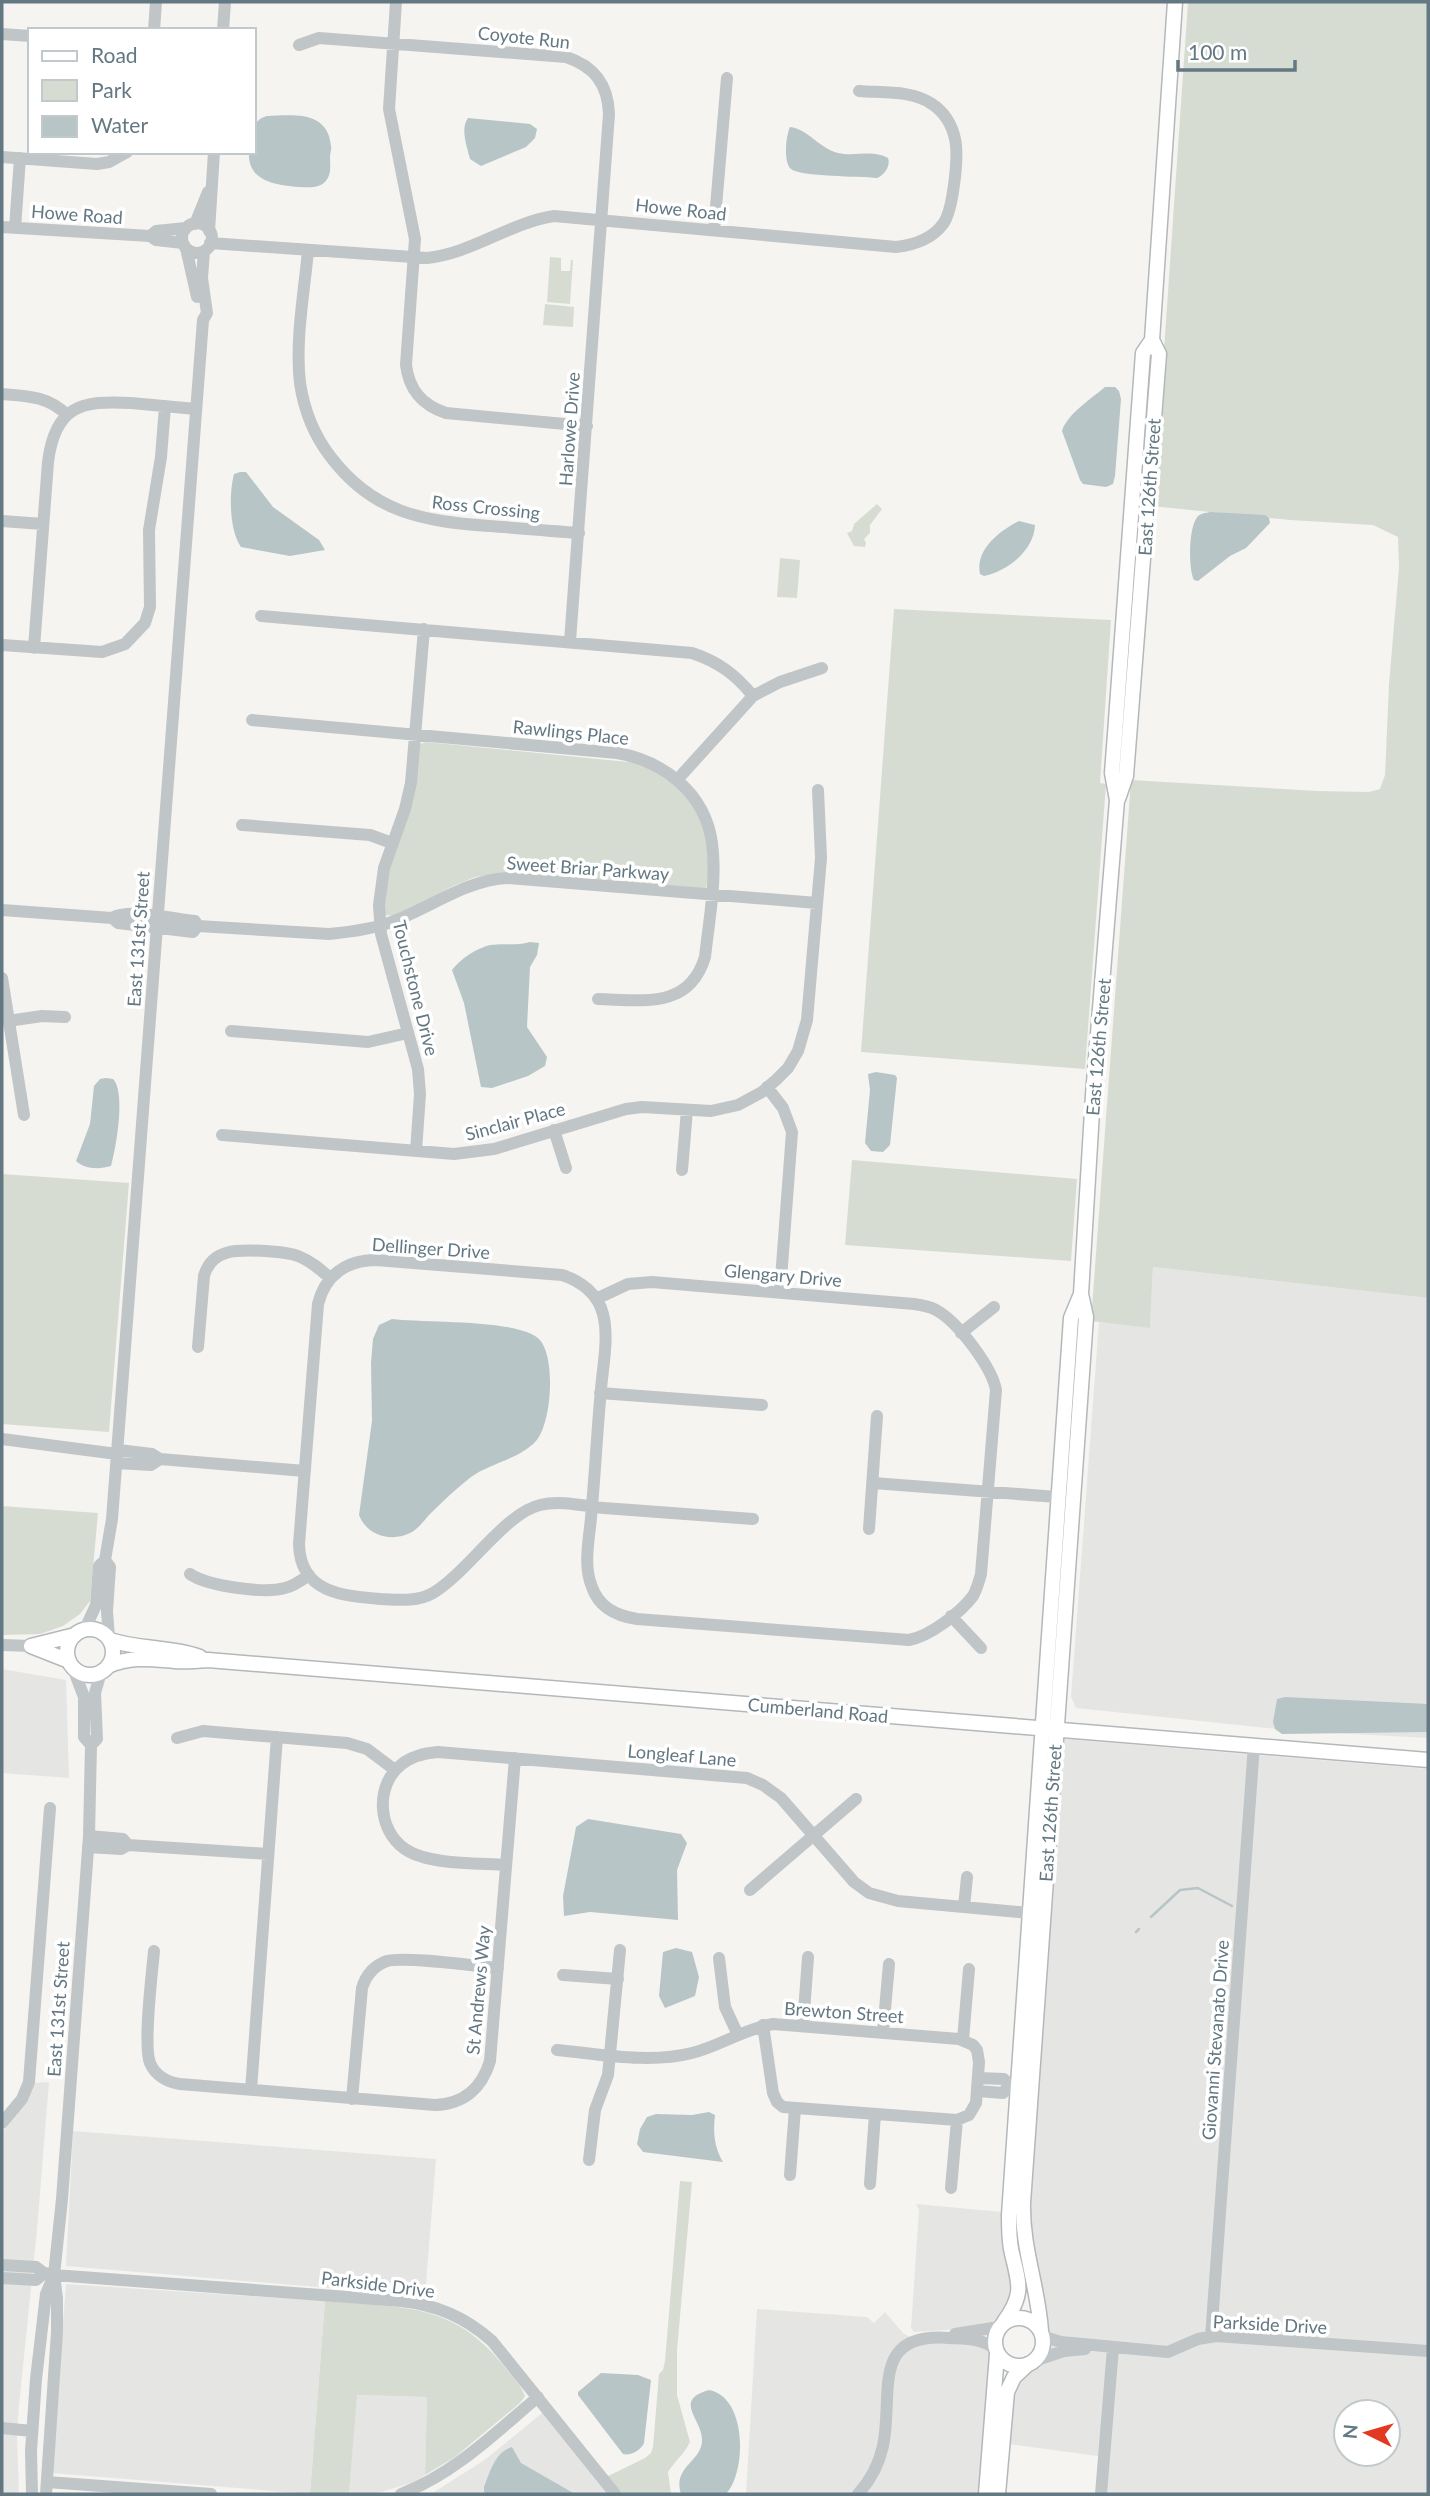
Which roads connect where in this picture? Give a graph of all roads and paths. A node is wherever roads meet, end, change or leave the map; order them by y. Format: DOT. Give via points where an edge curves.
graph roads {
  1 [pos="156,2"];
  2 [pos="225,2"];
  3 [pos="396,2"];
  4 [pos="1175,2"];
  5 [pos="154,28"];
  6 [pos="223,28"];
  7 [pos="2,34"];
  8 [pos="28,36"];
  9 [pos="393,43"];
  10 [pos="299,44"];
  11 [pos="727,78"];
  12 [pos="859,91"];
  13 [pos="123,154"];
  14 [pos="214,154"];
  15 [pos="2,157"];
  16 [pos="20,158"];
  17 [pos="211,189"];
  18 [pos="603,219"];
  19 [pos="191,226"];
  20 [pos="8,227"];
  21 [pos="714,230"];
  22 [pos="150,236"];
  23 [pos="208,242"];
  24 [pos="184,246"];
  25 [pos="308,251"];
  26 [pos="414,259"];
  27 [pos="203,320"];
  28 [pos="2,394"];
  29 [pos="165,406"];
  30 [pos="196,409"];
  31 [pos="67,415"];
  32 [pos="587,426"];
  33 [pos="2,521"];
  34 [pos="43,524"];
  35 [pos="579,533"];
  36 [pos="261,616"];
  37 [pos="424,629"];
  38 [pos="570,641"];
  39 [pos="2,645"];
  40 [pos="34,648"];
  41 [pos="822,668"];
  42 [pos="753,696"];
  43 [pos="252,720"];
  44 [pos="415,735"];
  45 [pos="677,780"];
  46 [pos="818,790"];
  47 [pos="242,825"];
  48 [pos="392,843"];
  49 [pos="711,894"];
  50 [pos="817,903"];
  51 [pos="2,909"];
  52 [pos="157,923"];
  53 [pos="380,925"];
  54 [pos="2,978"];
  55 [pos="598,999"];
  56 [pos="65,1017"];
  57 [pos="8,1021"];
  58 [pos="231,1031"];
  59 [pos="408,1033"];
  60 [pos="767,1087"];
  61 [pos="687,1110"];
  62 [pos="24,1115"];
  63 [pos="554,1130"];
  64 [pos="222,1135"];
  65 [pos="416,1152"];
  66 [pos="566,1168"];
  67 [pos="682,1170"];
  68 [pos="331,1278"];
  69 [pos="780,1293"];
  70 [pos="1082,1294"];
  71 [pos="596,1299"];
  72 [pos="994,1307"];
  73 [pos="961,1333"];
  74 [pos="198,1347"];
  75 [pos="600,1393"];
  76 [pos="762,1405"];
  77 [pos="877,1416"];
  78 [pos="2,1439"];
  79 [pos="117,1456"];
  80 [pos="304,1471"];
  81 [pos="873,1483"];
  82 [pos="988,1492"];
  83 [pos="1057,1497"];
  84 [pos="592,1507"];
  85 [pos="753,1519"];
  86 [pos="869,1529"];
  87 [pos="105,1560"];
  88 [pos="190,1574"];
  89 [pos="309,1575"];
  90 [pos="951,1616"];
  91 [pos="80,1632"];
  92 [pos="110,1639"];
  93 [pos="2,1645"];
  94 [pos="31,1646"];
  95 [pos="981,1648"];
  96 [pos="208,1660"];
  97 [pos="71,1665"];
  98 [pos="105,1669"];
  99 [pos="1049,1728"];
  100 [pos="277,1737"];
  101 [pos="177,1738"];
  102 [pos="91,1745"];
  103 [pos="1254,1745"];
  104 [pos="515,1758"];
  105 [pos="1428,1760"];
  106 [pos="395,1770"];
  107 [pos="856,1799"];
  108 [pos="50,1808"];
  109 [pos="813,1836"];
  110 [pos="88,1842"];
  111 [pos="268,1854"];
  112 [pos="506,1865"];
  113 [pos="967,1877"];
  114 [pos="750,1890"];
  115 [pos="964,1907"];
  116 [pos="1030,1913"];
  117 [pos="620,1950"];
  118 [pos="154,1951"];
  119 [pos="808,1956"];
  120 [pos="719,1958"];
  121 [pos="889,1964"];
  122 [pos="498,1968"];
  123 [pos="969,1969"];
  124 [pos="563,1975"];
  125 [pos="618,1979"];
  126 [pos="763,2025"];
  127 [pos="803,2026"];
  128 [pos="883,2032"];
  129 [pos="738,2035"];
  130 [pos="963,2040"];
  131 [pos="557,2050"];
  132 [pos="611,2055"];
  133 [pos="977,2085"];
  134 [pos="1019,2087"];
  135 [pos="251,2090"];
  136 [pos="352,2099"];
  137 [pos="795,2108"];
  138 [pos="875,2114"];
  139 [pos="957,2120"];
  140 [pos="2,2123"];
  141 [pos="589,2160"];
  142 [pos="790,2175"];
  143 [pos="870,2184"];
  144 [pos="951,2188"];
  145 [pos="2,2265"];
  146 [pos="49,2274"];
  147 [pos="2,2278"];
  148 [pos="1002,2325"];
  149 [pos="1042,2334"];
  150 [pos="934,2337"];
  151 [pos="1211,2337"];
  152 [pos="1113,2348"];
  153 [pos="996,2351"];
  154 [pos="1428,2351"];
  155 [pos="1032,2362"];
  156 [pos="538,2397"];
  157 [pos="2,2428"];
  158 [pos="32,2431"];
  159 [pos="47,2488"];
  160 [pos="32,2494"];
  161 [pos="211,2494"];
  162 [pos="401,2494"];
  163 [pos="615,2494"];
  164 [pos="858,2494"];
  165 [pos="986,2494"];
  166 [pos="998,2494"];
  167 [pos="1101,2494"];
  1 -- 5 [label="street"];
  2 -- 6 [label="street"];
  3 -- 9 [label="street"];
  4 -- 70 [label="main road, East 126th Street" via="1152,340 1159,354 1126,776 1117,800"];
  7 -- 8 [label="street"];
  9 -- 10 [label="street, Coyote Run" via="319,38"];
  9 -- 18 [label="street, Coyote Run" via="566,57 588,67 602,82 609,101"];
  9 -- 26 [label="street" via="389,109 414,227"];
  11 -- 21 [label="street"];
  12 -- 21 [label="street, Howe Road" via="922,98 944,114 957,145 951,208 939,228 922,240 896,247"];
  13 -- 16 [label="street" via="97,164"];
  14 -- 17 [label="street, East 131st Street"];
  15 -- 16 [label="street"];
  16 -- 20 [label="street"];
  17 -- 19 [label="street, East 131st Street"];
  17 -- 23 [label="street, East 131st Street"];
  18 -- 21 [label="street, Howe Road"];
  18 -- 26 [label="street, Howe Road" via="539,218 457,253"];
  18 -- 32 [label="street, Harlowe Drive"];
  19 -- 22 [label="street, Howe Road"];
  19 -- 23 [label="street" via="203,225"];
  19 -- 24 [label="street" via="183,234"];
  20 -- 22 [label="street, Howe Road"];
  22 -- 24 [label="street, Howe Road"];
  23 -- 24 [label="street" via="194,253"];
  23 -- 25 [label="street, Howe Road"];
  23 -- 27 [label="street, East 131st Street" via="202,278 207,313"];
  24 -- 27 [label="street, East 131st Street"];
  25 -- 26 [label="street, Howe Road"];
  25 -- 35 [label="street, Ross Crossing" via="300,382 315,432 343,473 384,505 418,518"];
  26 -- 32 [label="street" via="406,365 410,382 425,404 460,415"];
  27 -- 30 [label="street, East 131st Street"];
  28 -- 31 [label="street" via="44,399"];
  29 -- 30 [label="street"];
  29 -- 31 [label="street" via="96,402"];
  29 -- 40 [label="street" via="149,530 150,607 145,623 125,644 110,651"];
  30 -- 52 [label="street, East 131st Street"];
  31 -- 34 [label="street" via="50,446"];
  32 -- 35 [label="street, Harlowe Drive"];
  33 -- 34 [label="street"];
  34 -- 40 [label="street"];
  35 -- 38 [label="street, Harlowe Drive"];
  36 -- 37 [label="street"];
  37 -- 38 [label="street"];
  37 -- 44 [label="street, Touchstone Drive"];
  38 -- 42 [label="street" via="692,653 719,664"];
  39 -- 40 [label="street"];
  41 -- 42 [label="street"];
  42 -- 45 [label="street"];
  43 -- 44 [label="street, Rawlings Place"];
  44 -- 45 [label="street, Rawlings Place" via="617,753 642,758"];
  44 -- 48 [label="street, Touchstone Drive" via="409,793"];
  45 -- 49 [label="street, Rawlings Place" via="692,795 708,825"];
  46 -- 50 [label="street, Sinclair Place" via="821,859"];
  47 -- 48 [label="street" via="370,835"];
  48 -- 53 [label="street, Touchstone Drive" via="380,886"];
  49 -- 50 [label="street, Sweet Briar Parkway"];
  49 -- 53 [label="street, Sweet Briar Parkway" via="499,878"];
  49 -- 55 [label="street, Rawlings Place" via="705,957 691,984 661,999"];
  50 -- 60 [label="street, Sinclair Place" via="804,1037 788,1068"];
  51 -- 52 [label="street, Sweet Briar Parkway" via="112,918 120,914"];
  52 -- 53 [label="street, Sweet Briar Parkway" via="193,932 198,926 330,934"];
  52 -- 79 [label="street, East 131st Street"];
  53 -- 59 [label="street, Touchstone Drive"];
  54 -- 57 [label="street"];
  56 -- 57 [label="street"];
  57 -- 62 [label="street"];
  58 -- 59 [label="street" via="368,1042"];
  59 -- 65 [label="street, Touchstone Drive" via="420,1085"];
  60 -- 61 [label="street, Sinclair Place" via="724,1109"];
  60 -- 69 [label="street" via="783,1108 792,1132"];
  61 -- 63 [label="street, Sinclair Place" via="634,1107"];
  61 -- 67 [label="street"];
  63 -- 65 [label="street, Sinclair Place" via="481,1152"];
  63 -- 66 [label="street"];
  64 -- 65 [label="street, Sinclair Place"];
  68 -- 71 [label="street, Dellinger Drive" via="354,1262 376,1260 562,1275 578,1281"];
  68 -- 74 [label="street" via="291,1254 237,1250 218,1256 204,1276"];
  68 -- 80 [label="street" via="317,1312"];
  69 -- 71 [label="street, Glengary Drive" via="641,1282"];
  69 -- 73 [label="street, Glengary Drive" via="924,1305 939,1311"];
  70 -- 83 [label="main road, East 126th Street" via="1071,1318"];
  70 -- 99 [label="main road, East 126th Street" via="1086,1317"];
  71 -- 75 [label="street" via="604,1321"];
  72 -- 73 [label="street"];
  73 -- 82 [label="street, Glengary Drive" via="990,1371 996,1390"];
  75 -- 76 [label="street"];
  75 -- 84 [label="street"];
  77 -- 81 [label="street"];
  78 -- 79 [label="street"];
  79 -- 80 [label="street" via="151,1465 160,1459"];
  79 -- 87 [label="street, East 131st Street"];
  80 -- 89 [label="street" via="299,1550"];
  81 -- 82 [label="street"];
  81 -- 86 [label="street"];
  82 -- 83 [label="street"];
  82 -- 90 [label="street, Glengary Drive" via="981,1574 972,1596"];
  83 -- 99 [label="main road, East 126th Street"];
  84 -- 85 [label="street"];
  84 -- 89 [label="street" via="553,1503 528,1510 444,1584 420,1598 338,1594"];
  84 -- 90 [label="street, Glengary Drive" via="588,1574 597,1598 617,1615 901,1640 922,1636"];
  87 -- 91 [label="street, East 131st Street" via="99,1566 96,1605"];
  87 -- 92 [label="street, East 131st Street" via="110,1567"];
  88 -- 89 [label="street" via="210,1584 274,1590"];
  90 -- 95 [label="street"];
  91 -- 92 [label="main road" via="98,1630"];
  91 -- 94 [label="main road"];
  91 -- 97 [label="main road" via="67,1649"];
  92 -- 96 [label="main road, Cumberland Road"];
  92 -- 98 [label="main road" via="113,1656"];
  93 -- 94 [label="street"];
  94 -- 97 [label="main road"];
  96 -- 98 [label="main road, Cumberland Road" via="143,1657"];
  96 -- 99 [label="main road, Cumberland Road"];
  97 -- 98 [label="main road" via="85,1674"];
  97 -- 102 [label="street, East 131st Street" via="83,1697 84,1737"];
  98 -- 102 [label="street, East 131st Street" via="96,1690 97,1739"];
  99 -- 103 [label="main road, Cumberland Road"];
  99 -- 116 [label="main road, East 126th Street"];
  99 -- 134 [label="main road, East 126th Street"];
  100 -- 101 [label="street" via="203,1731"];
  100 -- 106 [label="street" via="357,1745"];
  100 -- 111 [label="street"];
  102 -- 110 [label="street, East 131st Street"];
  103 -- 105 [label="main road, Cumberland Road"];
  103 -- 151 [label="street, Giovanni Stevanato Drive"];
  104 -- 106 [label="street, Longleaf Lane" via="434,1752 416,1756"];
  104 -- 109 [label="street, Longleaf Lane" via="747,1778 771,1790"];
  104 -- 112 [label="street, St Andrews Way"];
  106 -- 112 [label="street" via="384,1793 383,1813 388,1830 405,1849 425,1858"];
  107 -- 109 [label="street"];
  108 -- 140 [label="street" via="29,2082 22,2099"];
  109 -- 114 [label="street"];
  109 -- 115 [label="street, Longleaf Lane" via="869,1893 898,1901"];
  110 -- 111 [label="street" via="122,1839 128,1845"];
  110 -- 146 [label="street, East 131st Street" via="62,2199"];
  111 -- 135 [label="street"];
  112 -- 122 [label="street, St Andrews Way"];
  113 -- 115 [label="street"];
  115 -- 116 [label="street, Longleaf Lane"];
  116 -- 134 [label="main road, East 126th Street"];
  117 -- 125 [label="street"];
  118 -- 135 [label="street, St Andrews Way" via="147,2054 155,2072 173,2083"];
  119 -- 127 [label="street"];
  120 -- 129 [label="street" via="725,2007"];
  121 -- 128 [label="street"];
  122 -- 136 [label="street, St Andrews Way" via="490,2061 477,2088 446,2105"];
  122 -- 136 [label="street" via="394,1960 368,1974 362,1988"];
  123 -- 130 [label="street"];
  124 -- 125 [label="street"];
  125 -- 132 [label="street"];
  126 -- 127 [label="street, Brewton Street"];
  126 -- 129 [label="street, Brewton Street"];
  126 -- 137 [label="street" via="775,2098 783,2107"];
  127 -- 128 [label="street, Brewton Street"];
  128 -- 130 [label="street, Brewton Street"];
  129 -- 132 [label="street, Brewton Street" via="690,2054 655,2058"];
  130 -- 133 [label="street" via="977,2050"];
  131 -- 132 [label="street, Brewton Street"];
  132 -- 141 [label="street" via="591,2128"];
  133 -- 134 [label="street" via="1004,2079"];
  133 -- 139 [label="street" via="973,2110"];
  134 -- 148 [label="main road, East 126th Street" via="1009,2232 1020,2289"];
  134 -- 149 [label="main road, East 126th Street" via="1023,2231"];
  135 -- 136 [label="street, St Andrews Way"];
  137 -- 138 [label="street"];
  137 -- 142 [label="street"];
  138 -- 139 [label="street"];
  138 -- 143 [label="street"];
  139 -- 144 [label="street"];
  145 -- 146 [label="street, Parkside Drive" via="36,2267"];
  146 -- 147 [label="street, Parkside Drive" via="36,2280"];
  146 -- 156 [label="street, Parkside Drive" via="430,2305 481,2331"];
  146 -- 158 [label="street, East 131st Street"];
  146 -- 159 [label="street, East 131st Street" via="57,2298 57,2323"];
  148 -- 149 [label="main road" via="1025,2318"];
  148 -- 150 [label="street"];
  148 -- 153 [label="main road" via="995,2338"];
  149 -- 152 [label="street, Parkside Drive" via="1061,2342"];
  149 -- 155 [label="main road" via="1042,2350"];
  150 -- 153 [label="street" via="979,2341"];
  150 -- 164 [label="street" via="910,2342 895,2356 883,2447"];
  151 -- 152 [label="street, Parkside Drive" via="1168,2352"];
  151 -- 154 [label="street, Parkside Drive"];
  152 -- 155 [label="street, Parkside Drive" via="1072,2350"];
  152 -- 167 [label="street"];
  153 -- 155 [label="main road" via="1009,2364"];
  153 -- 165 [label="main road"];
  155 -- 166 [label="main road" via="1008,2388"];
  156 -- 162 [label="street" via="455,2465"];
  156 -- 163 [label="street, Parkside Drive"];
  157 -- 158 [label="street"];
  158 -- 160 [label="street, East 131st Street"];
  159 -- 161 [label="street"];
}
